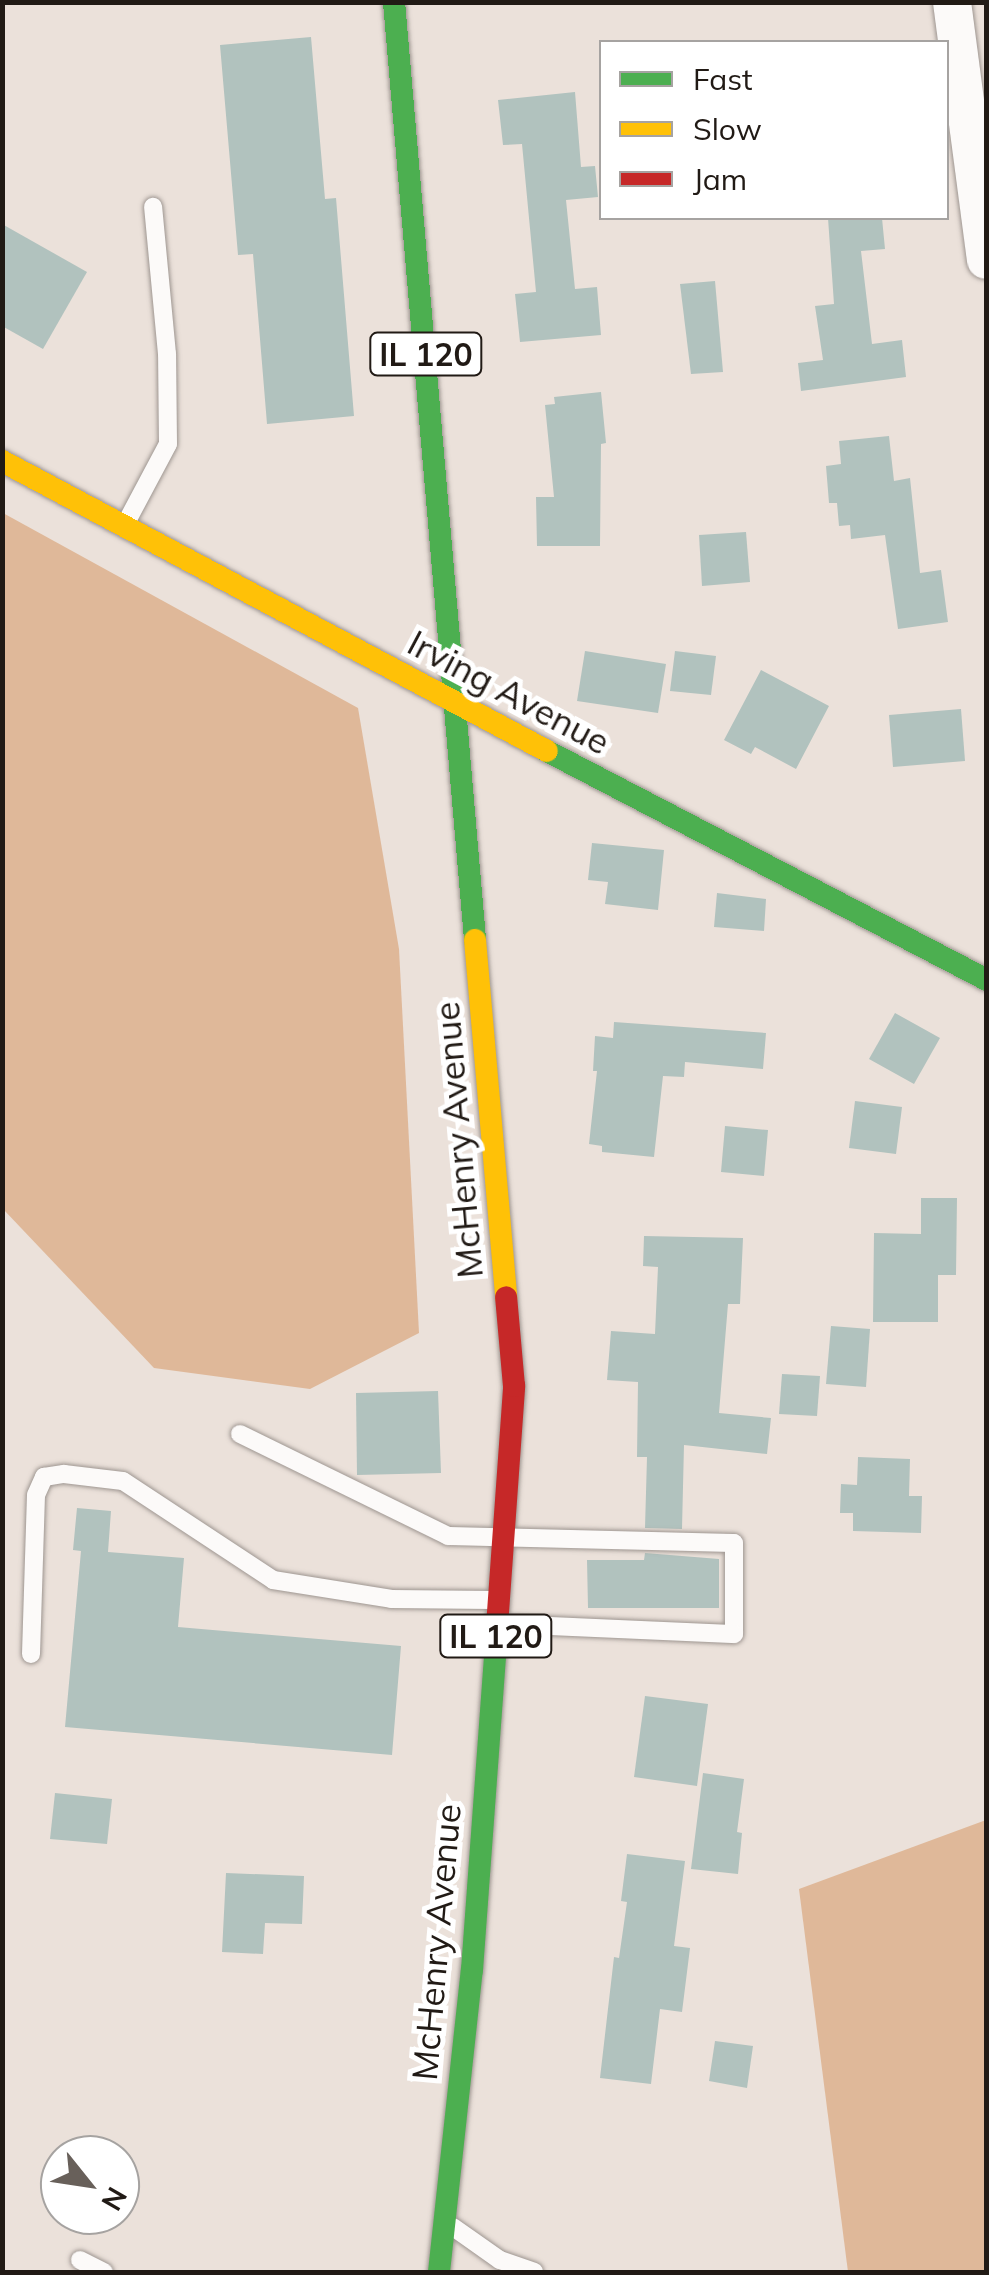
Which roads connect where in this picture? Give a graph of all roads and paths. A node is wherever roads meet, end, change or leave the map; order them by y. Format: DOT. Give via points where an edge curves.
graph roads {
  1 [pos="394,2"];
  2 [pos="952,2"];
  3 [pos="153,207"];
  4 [pos="986,260"];
  5 [pos="2,461"];
  6 [pos="123,528"];
  7 [pos="457,705"];
  8 [pos="986,980"];
  9 [pos="240,1434"];
  10 [pos="503,1538"];
  11 [pos="498,1600"];
  12 [pos="497,1624"];
  13 [pos="31,1654"];
  14 [pos="445,2222"];
  15 [pos="80,2260"];
  16 [pos="104,2272"];
  17 [pos="439,2272"];
  18 [pos="534,2272"];
  1 -- 7 [label="main road, McHenry Avenue / IL 120"];
  2 -- 4 [label="street"];
  3 -- 6 [label="lane" via="168,444"];
  5 -- 6 [label="main road, Irving Avenue"];
  6 -- 7 [label="main road, Irving Avenue"];
  7 -- 8 [label="main road, Irving Avenue"];
  7 -- 10 [label="main road, McHenry Avenue / IL 120" via="514,1386"];
  9 -- 10 [label="lane" via="448,1536"];
  10 -- 11 [label="main road, McHenry Avenue / IL 120"];
  10 -- 12 [label="lane" via="734,1543 734,1634"];
  11 -- 12 [label="main road, McHenry Avenue / IL 120"];
  11 -- 13 [label="lane" via="391,1600 274,1580 122,1481 64,1474 44,1477 36,1495"];
  12 -- 14 [label="main road, McHenry Avenue / IL 120" via="472,1970"];
  14 -- 17 [label="main road, McHenry Avenue / IL 120"];
  14 -- 18 [label="lane" via="500,2260"];
  15 -- 16 [label="lane"];
}
